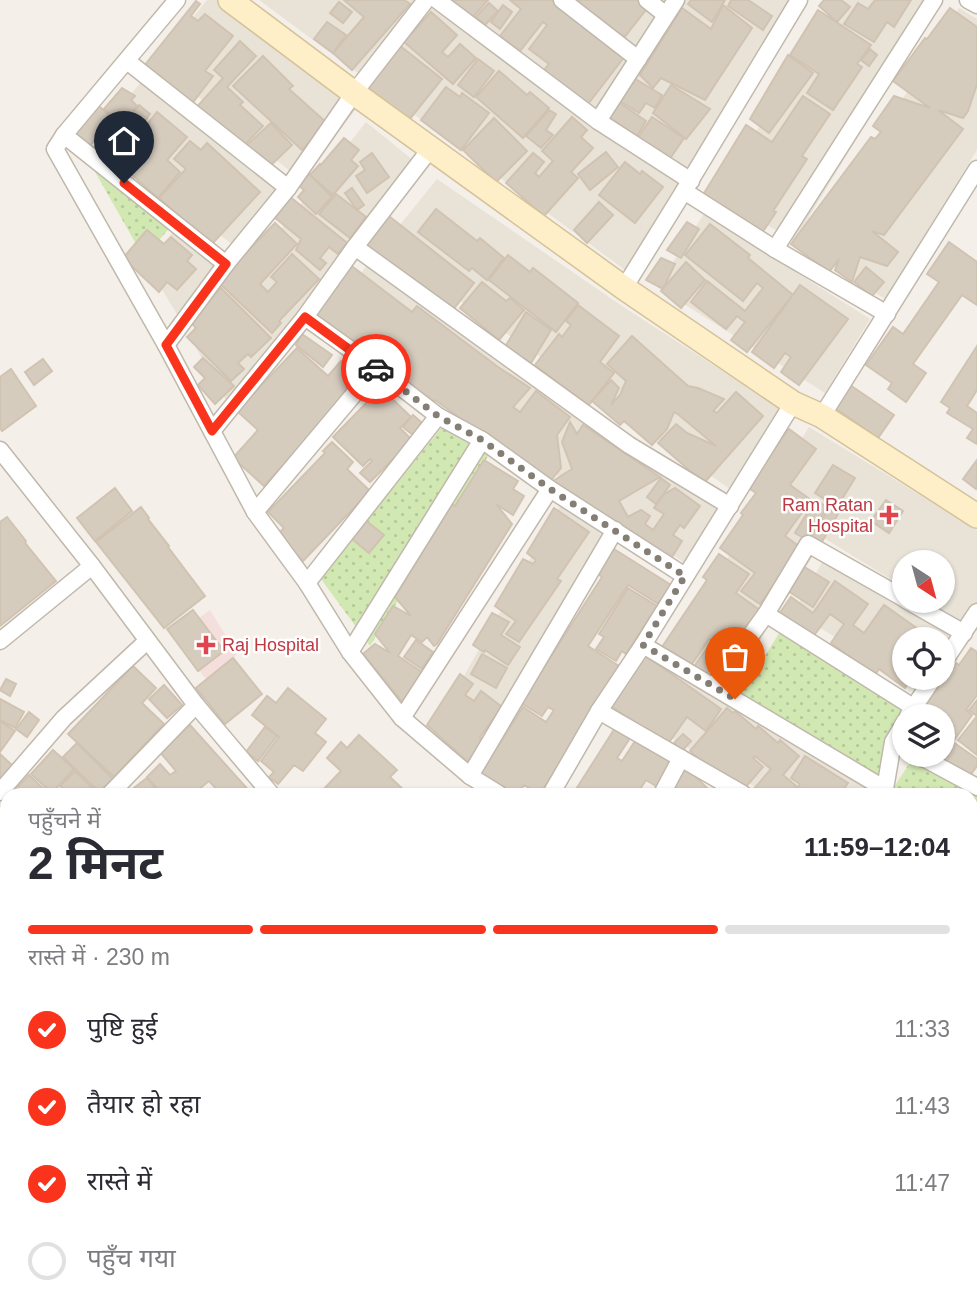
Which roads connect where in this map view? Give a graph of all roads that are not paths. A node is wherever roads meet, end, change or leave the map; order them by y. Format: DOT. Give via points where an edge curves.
graph roads {
  1 [pos="177,0"];
  2 [pos="230,0"];
  3 [pos="426,0"];
  4 [pos="437,0"];
  5 [pos="562,0"];
  6 [pos="647,0"];
  7 [pos="676,0"];
  8 [pos="799,0"];
  9 [pos="934,0"];
  10 [pos="968,0"];
  11 [pos="977,5"];
  12 [pos="666,15"];
  13 [pos="638,59"];
  14 [pos="127,61"];
  15 [pos="354,93"];
  16 [pos="598,121"];
  17 [pos="64,135"];
  18 [pos="431,148"];
  19 [pos="976,174"];
  20 [pos="687,186"];
  21 [pos="288,188"];
  22 [pos="355,247"];
  23 [pos="775,249"];
  24 [pos="226,264"];
  25 [pos="624,288"];
  26 [pos="887,314"];
  27 [pos="305,317"];
  28 [pos="166,345"];
  29 [pos="376,368"];
  30 [pos="793,403"];
  31 [pos="438,416"];
  32 [pos="822,416"];
  33 [pos="212,431"];
  34 [pos="482,440"];
  35 [pos="0,450"];
  36 [pos="550,489"];
  37 [pos="730,506"];
  38 [pos="255,512"];
  39 [pos="977,516"];
  40 [pos="615,530"];
  41 [pos="92,566"];
  42 [pos="685,576"];
  43 [pos="307,583"];
  44 [pos="892,592"];
  45 [pos="977,612"];
  46 [pos="929,613"];
  47 [pos="766,614"];
  48 [pos="964,633"];
  49 [pos="0,641"];
  50 [pos="147,641"];
  51 [pos="643,645"];
  52 [pos="955,646"];
  53 [pos="350,652"];
  54 [pos="714,686"];
  55 [pos="901,704"];
  56 [pos="196,705"];
  57 [pos="599,711"];
  58 [pos="402,718"];
  59 [pos="681,758"];
  60 [pos="892,767"];
  61 [pos="940,767"];
  62 [pos="470,776"];
  63 [pos="977,787"];
  64 [pos="3,788"];
  65 [pos="116,788"];
  66 [pos="266,788"];
  67 [pos="489,788"];
  68 [pos="554,788"];
  69 [pos="665,788"];
  70 [pos="733,788"];
  71 [pos="878,788"];
  72 [pos="885,788"];
  1 -- 14 [label="street"];
  2 -- 15 [label="street"];
  3 -- 15 [label="street"];
  4 -- 16 [label="street"];
  5 -- 13 [label="street"];
  6 -- 12 [label="street"];
  7 -- 12 [label="street"];
  8 -- 20 [label="street"];
  9 -- 23 [label="street"];
  10 -- 11 [label="street"];
  12 -- 13 [label="street"];
  13 -- 16 [label="street"];
  14 -- 17 [label="street"];
  14 -- 21 [label="street"];
  15 -- 18 [label="street"];
  15 -- 21 [label="street"];
  16 -- 20 [label="street"];
  17 -- 24 [label="street"];
  17 -- 28 [label="street" via="55,149"];
  18 -- 22 [label="street"];
  18 -- 25 [label="street"];
  19 -- 26 [label="street"];
  20 -- 23 [label="street"];
  20 -- 25 [label="street"];
  21 -- 24 [label="street"];
  22 -- 27 [label="street"];
  22 -- 37 [label="street" via="629,445"];
  23 -- 26 [label="street"];
  24 -- 28 [label="street"];
  25 -- 30 [label="street"];
  26 -- 32 [label="street"];
  27 -- 29 [label="street"];
  27 -- 33 [label="street"];
  28 -- 33 [label="street"];
  29 -- 31 [label="street"];
  29 -- 38 [label="street"];
  30 -- 32 [label="street"];
  30 -- 37 [label="street"];
  31 -- 34 [label="street"];
  31 -- 43 [label="street"];
  32 -- 39 [label="street"];
  33 -- 38 [label="street"];
  34 -- 36 [label="street"];
  34 -- 53 [label="street"];
  35 -- 41 [label="street"];
  36 -- 40 [label="street"];
  36 -- 58 [label="street"];
  37 -- 42 [label="street"];
  38 -- 43 [label="street"];
  40 -- 42 [label="street"];
  40 -- 62 [label="street"];
  41 -- 49 [label="street"];
  41 -- 50 [label="street"];
  42 -- 51 [label="street"];
  43 -- 53 [label="street"];
  44 -- 47 [label="street" via="808,544"];
  45 -- 48 [label="street"];
  46 -- 48 [label="street"];
  47 -- 54 [label="street"];
  47 -- 55 [label="street"];
  48 -- 52 [label="street"];
  50 -- 56 [label="street"];
  50 -- 64 [label="street" via="64,718"];
  51 -- 54 [label="street"];
  51 -- 57 [label="street"];
  53 -- 58 [label="street"];
  54 -- 71 [label="street"];
  56 -- 65 [label="street"];
  56 -- 66 [label="street"];
  57 -- 59 [label="street"];
  57 -- 68 [label="street"];
  58 -- 62 [label="street"];
  59 -- 69 [label="street"];
  59 -- 70 [label="street"];
  60 -- 72 [label="street"];
  61 -- 63 [label="street"];
  62 -- 67 [label="street"];
}
